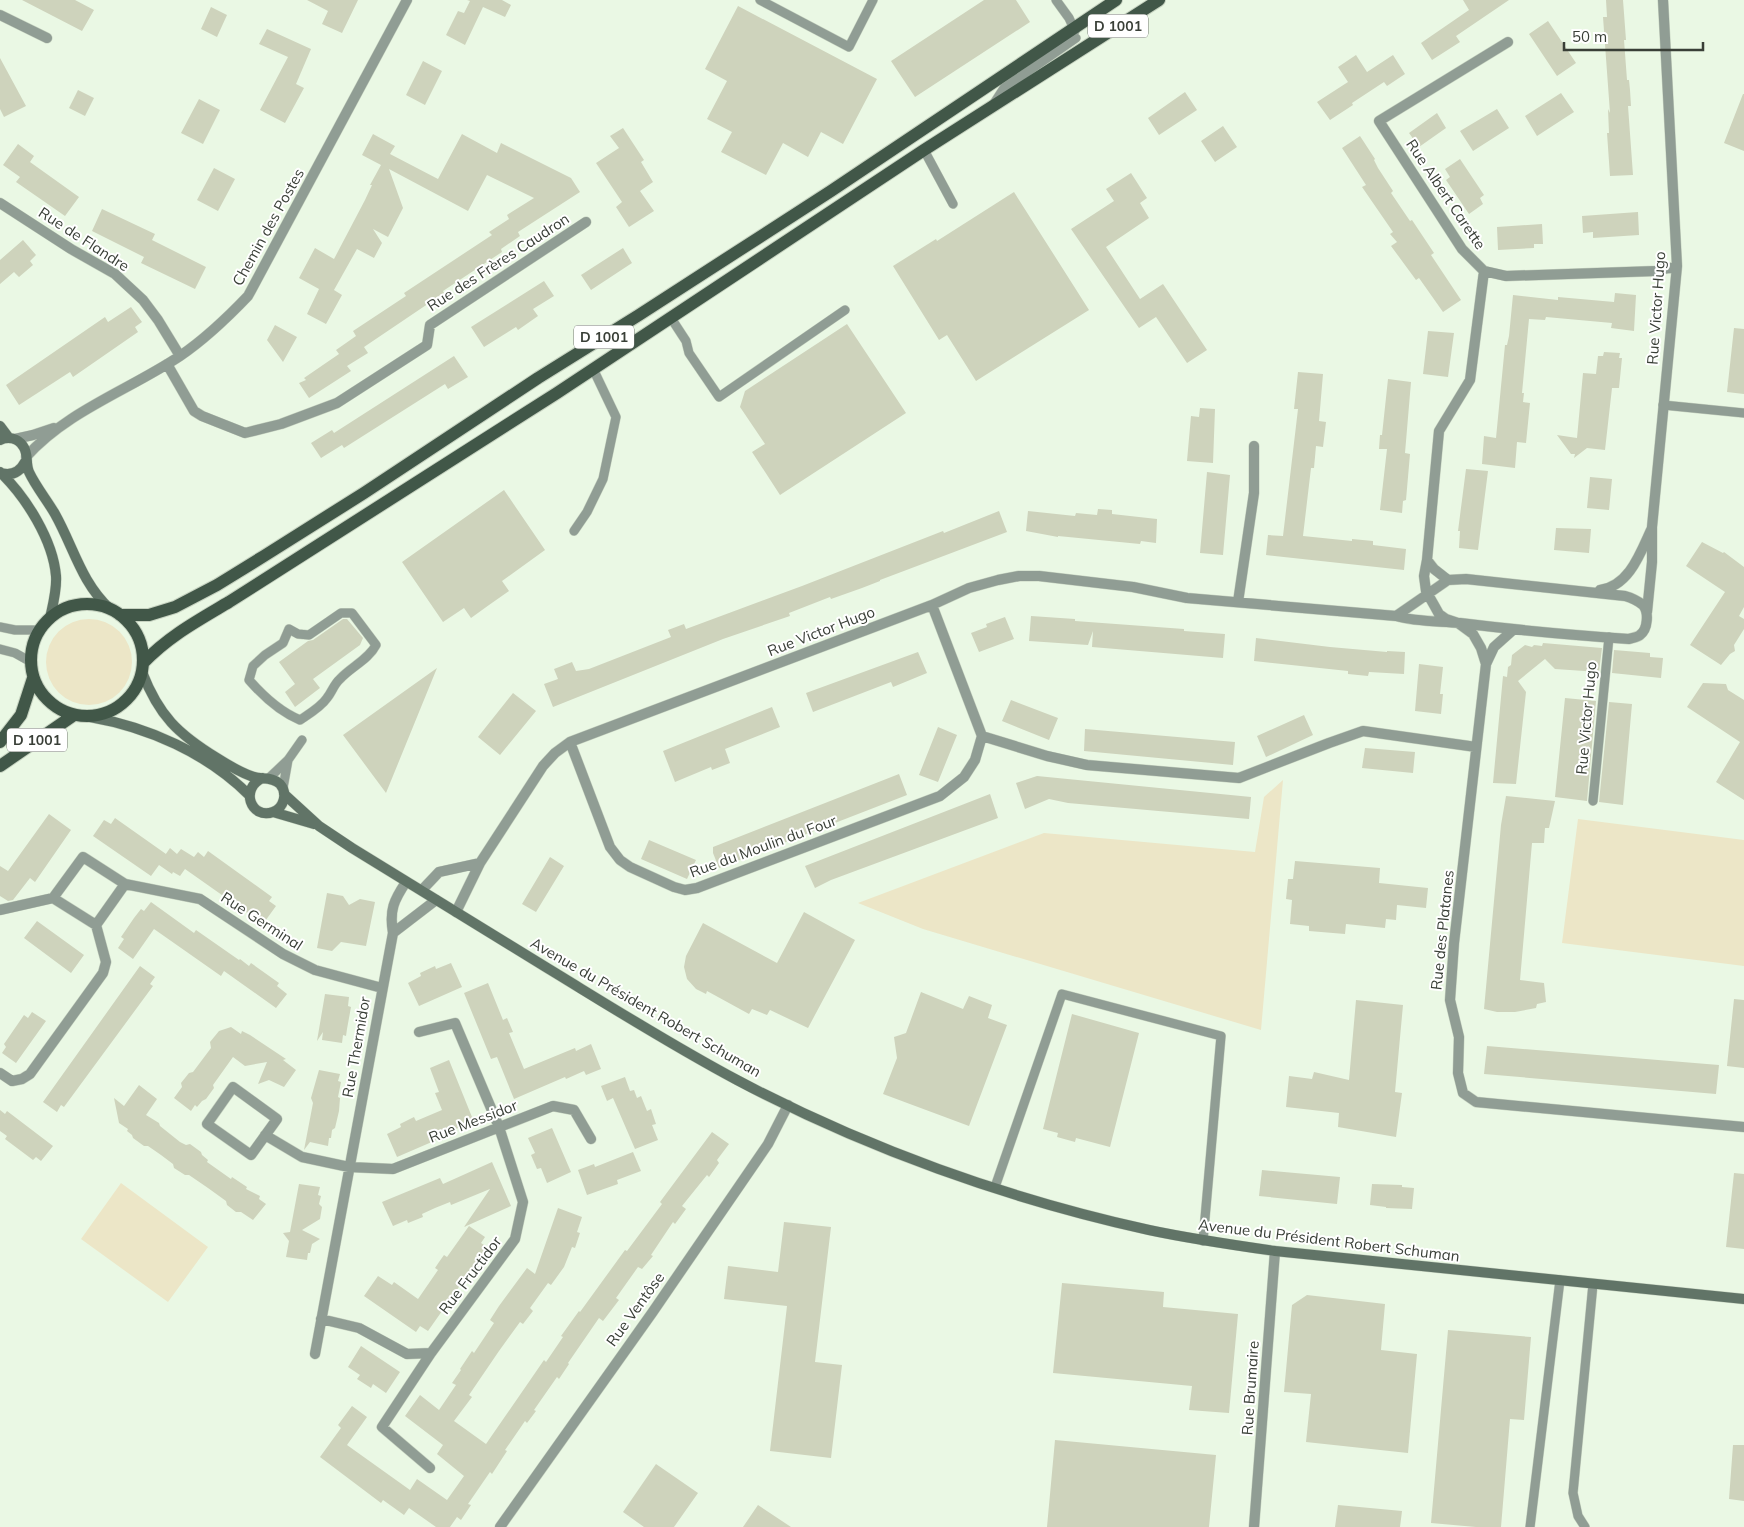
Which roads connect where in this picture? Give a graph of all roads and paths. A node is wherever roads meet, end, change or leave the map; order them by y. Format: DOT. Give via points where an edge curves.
graph roads {
  1 [pos="407,0"];
  2 [pos="760,0"];
  3 [pos="873,0"];
  4 [pos="1056,0"];
  5 [pos="1116,0"];
  6 [pos="1159,0"];
  7 [pos="1663,0"];
  8 [pos="0,16"];
  9 [pos="1075,33"];
  10 [pos="47,38"];
  11 [pos="1508,42"];
  12 [pos="1078,52"];
  13 [pos="991,107"];
  14 [pos="924,150"];
  15 [pos="0,203"];
  16 [pos="953,204"];
  17 [pos="586,222"];
  18 [pos="1677,266"];
  19 [pos="1484,271"];
  20 [pos="845,310"];
  21 [pos="671,318"];
  22 [pos="180,356"];
  23 [pos="167,364"];
  24 [pos="591,370"];
  25 [pos="1664,405"];
  26 [pos="1744,413"];
  27 [pos="64,424"];
  28 [pos="0,426"];
  29 [pos="8,439"];
  30 [pos="1254,446"];
  31 [pos="26,459"];
  32 [pos="0,473"];
  33 [pos="1652,527"];
  34 [pos="574,532"];
  35 [pos="1427,560"];
  36 [pos="1444,583"];
  37 [pos="1591,591"];
  38 [pos="1428,593"];
  39 [pos="1238,602"];
  40 [pos="932,605"];
  41 [pos="1434,605"];
  42 [pos="115,612"];
  43 [pos="1647,613"];
  44 [pos="1396,616"];
  45 [pos="50,618"];
  46 [pos="1458,623"];
  47 [pos="0,627"];
  48 [pos="289,629"];
  49 [pos="39,630"];
  50 [pos="1513,630"];
  51 [pos="1609,638"];
  52 [pos="0,649"];
  53 [pos="31,662"];
  54 [pos="1486,664"];
  55 [pos="142,667"];
  56 [pos="33,678"];
  57 [pos="74,715"];
  58 [pos="90,717"];
  59 [pos="982,736"];
  60 [pos="302,740"];
  61 [pos="0,742"];
  62 [pos="570,742"];
  63 [pos="1476,748"];
  64 [pos="288,760"];
  65 [pos="0,766"];
  66 [pos="266,778"];
  67 [pos="283,791"];
  68 [pos="249,795"];
  69 [pos="1593,801"];
  70 [pos="273,812"];
  71 [pos="319,826"];
  72 [pos="480,863"];
  73 [pos="406,882"];
  74 [pos="125,884"];
  75 [pos="422,890"];
  76 [pos="53,898"];
  77 [pos="436,900"];
  78 [pos="0,910"];
  79 [pos="456,912"];
  80 [pos="96,925"];
  81 [pos="393,933"];
  82 [pos="382,988"];
  83 [pos="419,1032"];
  84 [pos="0,1073"];
  85 [pos="788,1105"];
  86 [pos="499,1127"];
  87 [pos="1744,1127"];
  88 [pos="265,1135"];
  89 [pos="591,1139"];
  90 [pos="349,1167"];
  91 [pos="996,1188"];
  92 [pos="1203,1241"];
  93 [pos="1275,1251"];
  94 [pos="1560,1280"];
  95 [pos="1593,1284"];
  96 [pos="1744,1299"];
  97 [pos="321,1319"];
  98 [pos="430,1353"];
  99 [pos="315,1354"];
  100 [pos="430,1468"];
  101 [pos="500,1527"];
  102 [pos="1254,1527"];
  103 [pos="1530,1527"];
  104 [pos="1585,1527"];
  1 -- 22 [label="street, Chemin des Postes" via="248,296"];
  2 -- 3 [label="lane" via="849,47"];
  4 -- 9 [label="lane"];
  5 -- 9 [label="main road, D 1001"];
  6 -- 12 [label="main road, D 1001"];
  7 -- 18 [label="street, Rue Victor Hugo"];
  8 -- 10 [label="street"];
  9 -- 12 [label="lane"];
  9 -- 13 [label="lane" via="1004,88"];
  9 -- 42 [label="main road, D 1001" via="979,90 823,196 217,585 175,607 149,614"];
  11 -- 19 [label="street, Rue Albert Carette" via="1379,121 1462,249"];
  12 -- 13 [label="main road, D 1001"];
  13 -- 14 [label="main road, D 1001"];
  14 -- 16 [label="lane"];
  14 -- 21 [label="main road, D 1001"];
  15 -- 22 [label="street, Rue de Flandre" via="115,274 143,300"];
  17 -- 23 [label="street, Rue des Frères Caudron" via="430,325 427,345 337,403 281,424 245,433 202,416 194,411"];
  18 -- 19 [label="street, Rue Albert Carette" via="1656,271 1506,276"];
  18 -- 25 [label="street, Rue Victor Hugo"];
  19 -- 35 [label="street" via="1470,380 1440,431"];
  20 -- 21 [label="lane" via="719,397"];
  21 -- 24 [label="main road, D 1001"];
  22 -- 23 [label="street, Chemin des Postes"];
  23 -- 27 [label="street, Chemin des Postes"];
  24 -- 34 [label="lane" via="616,417 603,479 588,512"];
  24 -- 55 [label="main road, D 1001" via="278,572 180,630"];
  25 -- 26 [label="lane"];
  25 -- 33 [label="street, Rue Victor Hugo"];
  27 -- 29 [label="street, Chemin des Postes" via="33,435"];
  27 -- 31 [label="street, Chemin des Postes" via="38,444"];
  28 -- 29 [label="street"];
  29 -- 31 [label="street" via="23,446"];
  30 -- 39 [label="street" via="1254,493"];
  31 -- 32 [label="street" via="18,471"];
  31 -- 42 [label="street" via="38,490 55,514 80,569 99,599"];
  32 -- 45 [label="street" via="29,509 50,548 56,578"];
  33 -- 37 [label="street, Rue Victor Hugo" via="1637,562 1622,579 1609,588"];
  33 -- 43 [label="street, Rue Victor Hugo"];
  35 -- 36 [label="street"];
  35 -- 38 [label="street" via="1424,576"];
  36 -- 37 [label="street, Rue Victor Hugo" via="1466,579"];
  36 -- 38 [label="street"];
  36 -- 41 [label="street" via="1434,596"];
  37 -- 43 [label="street, Rue Victor Hugo" via="1636,600"];
  38 -- 41 [label="street"];
  38 -- 44 [label="street"];
  39 -- 40 [label="street, Rue Victor Hugo" via="1188,598 1133,587 1018,576 969,588"];
  39 -- 44 [label="street, Rue Victor Hugo"];
  40 -- 59 [label="street"];
  40 -- 62 [label="street, Rue Victor Hugo"];
  41 -- 46 [label="street, Rue Victor Hugo" via="1439,614"];
  42 -- 45 [label="main road" via="95,605 79,605"];
  42 -- 55 [label="main road" via="130,624 138,636"];
  43 -- 51 [label="street, Rue Victor Hugo" via="1646,626 1640,635 1629,639"];
  44 -- 46 [label="street, Rue Victor Hugo"];
  45 -- 49 [label="main road"];
  46 -- 50 [label="street, Rue Victor Hugo"];
  46 -- 54 [label="street, Rue des Platanes" via="1473,634"];
  47 -- 49 [label="lane"];
  48 -- 48 [label="lane" via="283,642 253,666 249,680 277,706 300,720 327,699 338,680 372,654 376,645 352,613 341,613 309,635"];
  49 -- 53 [label="main road"];
  50 -- 51 [label="street, Rue Victor Hugo"];
  50 -- 54 [label="street, Rue des Platanes" via="1494,647"];
  51 -- 69 [label="lane, Rue Victor Hugo"];
  52 -- 53 [label="lane"];
  53 -- 56 [label="main road"];
  54 -- 63 [label="street, Rue des Platanes"];
  55 -- 58 [label="main road" via="129,698 104,714"];
  55 -- 66 [label="street" via="150,694 161,711 192,743 252,776"];
  56 -- 57 [label="main road" via="49,702"];
  56 -- 61 [label="main road, D 1001" via="20,715"];
  57 -- 58 [label="main road"];
  57 -- 65 [label="main road, D 1001"];
  58 -- 68 [label="street" via="162,738 219,770"];
  59 -- 62 [label="street, Rue du Moulin du Four" via="975,760 964,778 940,796 685,890 620,860 610,847"];
  59 -- 63 [label="street" via="1087,765 1239,778 1363,731"];
  60 -- 64 [label="lane"];
  62 -- 72 [label="street, Rue Victor Hugo" via="543,766"];
  63 -- 87 [label="street, Rue des Platanes" via="1450,1000 1459,1037 1458,1073 1464,1093 1476,1102"];
  64 -- 66 [label="lane"];
  64 -- 67 [label="lane"];
  66 -- 67 [label="street" via="274,780"];
  66 -- 68 [label="street" via="253,784"];
  67 -- 70 [label="street" via="282,805"];
  67 -- 71 [label="street, Avenue du Président Robert Schuman"];
  68 -- 70 [label="street" via="256,810"];
  70 -- 71 [label="street, Avenue du Président Robert Schuman"];
  71 -- 73 [label="street, Avenue du Président Robert Schuman"];
  72 -- 75 [label="street" via="439,872"];
  72 -- 79 [label="street, Rue Victor Hugo"];
  73 -- 75 [label="street, Avenue du Président Robert Schuman"];
  73 -- 81 [label="street, Rue Thermidor" via="390,917"];
  74 -- 76 [label="street, Rue Germinal" via="83,857"];
  74 -- 80 [label="street"];
  74 -- 82 [label="street, Rue Germinal" via="200,899 283,954 315,970"];
  75 -- 77 [label="street, Avenue du Président Robert Schuman"];
  76 -- 78 [label="street"];
  76 -- 80 [label="street"];
  77 -- 79 [label="street, Avenue du Président Robert Schuman"];
  77 -- 81 [label="street"];
  79 -- 85 [label="street, Avenue du Président Robert Schuman" via="671,1043"];
  80 -- 84 [label="street" via="106,962 103,973 30,1074 12,1081"];
  81 -- 82 [label="street, Rue Thermidor"];
  82 -- 90 [label="street, Rue Thermidor"];
  83 -- 86 [label="street, Rue Fructidor" via="455,1023"];
  85 -- 91 [label="street, Avenue du Président Robert Schuman" via="875,1144"];
  85 -- 101 [label="street, Rue Ventôse" via="762,1152"];
  86 -- 89 [label="street, Rue Messidor" via="553,1106 574,1110"];
  86 -- 90 [label="street, Rue Messidor" via="393,1169"];
  86 -- 98 [label="street, Rue Fructidor" via="523,1202 515,1239"];
  88 -- 88 [label="street" via="277,1119 233,1088 207,1124 251,1155"];
  88 -- 90 [label="street" via="302,1157"];
  90 -- 97 [label="street, Rue Thermidor"];
  91 -- 92 [label="street, Avenue du Président Robert Schuman" via="1087,1215"];
  91 -- 92 [label="lane" via="1062,994 1221,1036"];
  92 -- 93 [label="street, Avenue du Président Robert Schuman"];
  93 -- 94 [label="street, Avenue du Président Robert Schuman"];
  93 -- 102 [label="street, Rue Brumaire"];
  94 -- 95 [label="street, Avenue du Président Robert Schuman"];
  94 -- 103 [label="lane"];
  95 -- 96 [label="street, Avenue du Président Robert Schuman"];
  95 -- 104 [label="lane" via="1573,1493 1578,1516"];
  97 -- 98 [label="street" via="359,1328 408,1354"];
  97 -- 99 [label="street, Rue Thermidor"];
  98 -- 100 [label="street, Rue Fructidor" via="382,1427"];
}
